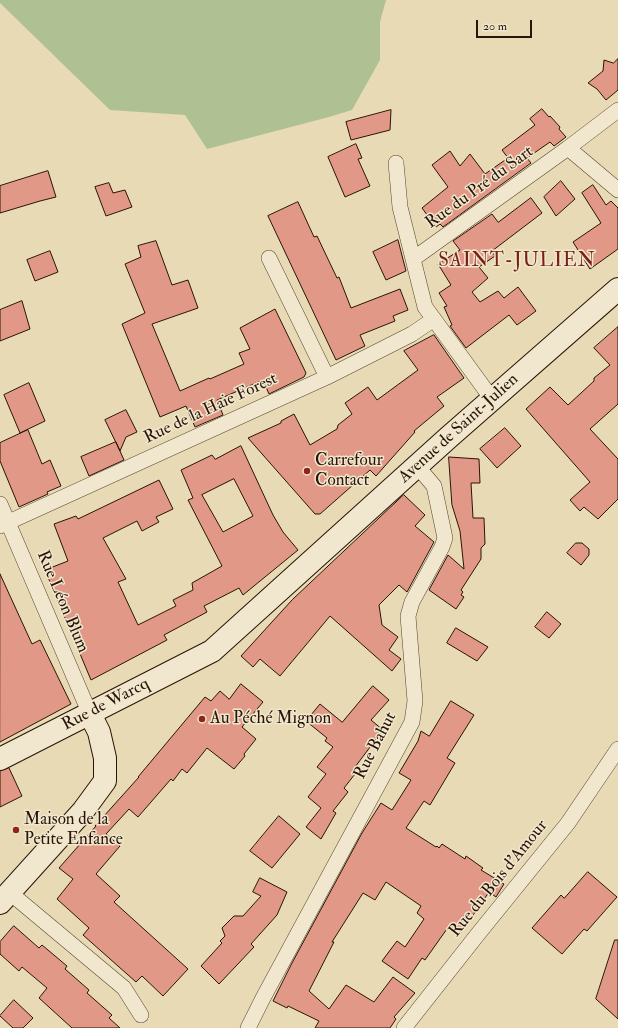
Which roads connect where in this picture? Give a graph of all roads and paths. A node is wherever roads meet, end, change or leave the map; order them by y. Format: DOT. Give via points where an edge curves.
graph roads {
  1 [pos="618,110"];
  2 [pos="568,148"];
  3 [pos="396,163"];
  4 [pos="618,190"];
  5 [pos="269,258"];
  6 [pos="413,259"];
  7 [pos="618,289"];
  8 [pos="434,319"];
  9 [pos="327,377"];
  10 [pos="492,400"];
  11 [pos="417,466"];
  12 [pos="0,504"];
  13 [pos="4,524"];
  14 [pos="212,651"];
  15 [pos="90,714"];
  16 [pos="618,749"];
  17 [pos="0,759"];
  18 [pos="5,898"];
  19 [pos="141,1015"];
  20 [pos="248,1028"];
  21 [pos="404,1028"];
  1 -- 2 [label="street, Rue du Pré du Sart"];
  2 -- 4 [label="street"];
  2 -- 6 [label="street, Rue du Pré du Sart"];
  3 -- 6 [label="street, Rue du Pré du Sart" via="400,207"];
  5 -- 9 [label="street"];
  6 -- 8 [label="street, Rue du Pré du Sart" via="425,307"];
  7 -- 10 [label="main road, Avenue de Saint-Julien"];
  8 -- 9 [label="street, Rue de la Haie Forest" via="412,334"];
  8 -- 10 [label="street, Rue du Pré du Sart"];
  9 -- 13 [label="street, Rue de la Haie Forest"];
  10 -- 11 [label="main road, Avenue de Saint-Julien"];
  11 -- 14 [label="main road, Avenue de Saint-Julien"];
  11 -- 20 [label="street, Rue Bahut" via="434,486 445,538 412,602 408,616 415,700 412,722"];
  12 -- 13 [label="street, Rue Léon Blum"];
  13 -- 15 [label="street, Rue Léon Blum"];
  14 -- 15 [label="main road, Rue de Warcq"];
  15 -- 17 [label="main road, Rue de Warcq"];
  15 -- 18 [label="main road" via="105,758 104,781 83,811"];
  16 -- 21 [label="street, Rue du Bois d'Amour" via="568,824"];
  18 -- 19 [label="street" via="124,988"];
}
